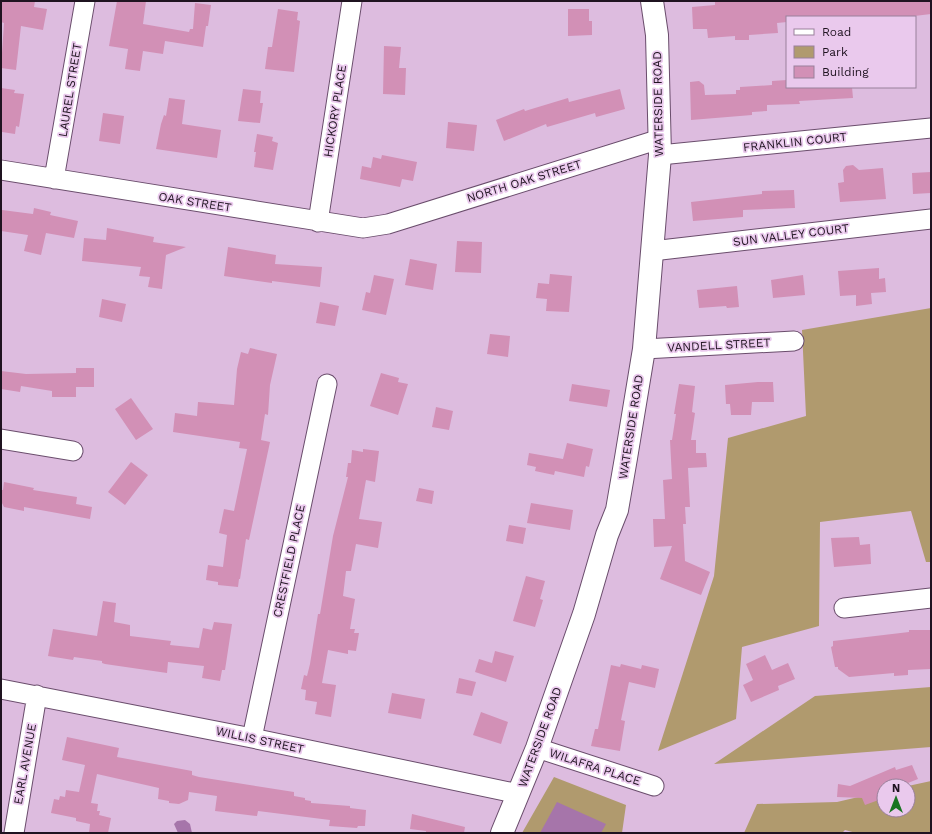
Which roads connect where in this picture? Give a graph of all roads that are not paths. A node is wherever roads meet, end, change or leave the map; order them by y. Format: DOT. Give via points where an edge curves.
graph roads {
  1 [pos="85,1"];
  2 [pos="352,1"];
  3 [pos="652,1"];
  4 [pos="931,128"];
  5 [pos="660,147"];
  6 [pos="1,170"];
  7 [pos="54,179"];
  8 [pos="931,219"];
  9 [pos="318,222"];
  10 [pos="388,224"];
  11 [pos="652,251"];
  12 [pos="794,341"];
  13 [pos="644,349"];
  14 [pos="327,384"];
  15 [pos="1,439"];
  16 [pos="73,451"];
  17 [pos="931,598"];
  18 [pos="844,608"];
  19 [pos="1,689"];
  20 [pos="37,695"];
  21 [pos="252,738"];
  22 [pos="537,748"];
  23 [pos="654,786"];
  24 [pos="519,794"];
  25 [pos="14,833"];
  26 [pos="502,833"];
  1 -- 7 [label="street, LAUREL STREET"];
  2 -- 9 [label="street, HICKORY PLACE"];
  3 -- 5 [label="main road, WATERSIDE ROAD" via="657,36"];
  4 -- 5 [label="street, FRANKLIN COURT"];
  5 -- 10 [label="street, NORTH OAK STREET"];
  5 -- 11 [label="main road, WATERSIDE ROAD"];
  6 -- 7 [label="street, OAK STREET"];
  7 -- 9 [label="street, OAK STREET"];
  8 -- 11 [label="street, SUN VALLEY COURT"];
  9 -- 10 [label="street, OAK STREET" via="363,228"];
  11 -- 13 [label="main road, WATERSIDE ROAD"];
  12 -- 13 [label="street, VANDELL STREET"];
  13 -- 22 [label="main road, WATERSIDE ROAD" via="617,510"];
  14 -- 21 [label="street, CRESTFIELD PLACE"];
  15 -- 16 [label="street"];
  17 -- 18 [label="street"];
  19 -- 20 [label="street, WILLIS STREET"];
  20 -- 21 [label="street, WILLIS STREET"];
  20 -- 25 [label="street, EARL AVENUE"];
  21 -- 24 [label="street, WILLIS STREET"];
  22 -- 23 [label="street, WILAFRA PLACE"];
  22 -- 24 [label="main road, WATERSIDE ROAD"];
  24 -- 26 [label="main road, WATERSIDE ROAD"];
}
